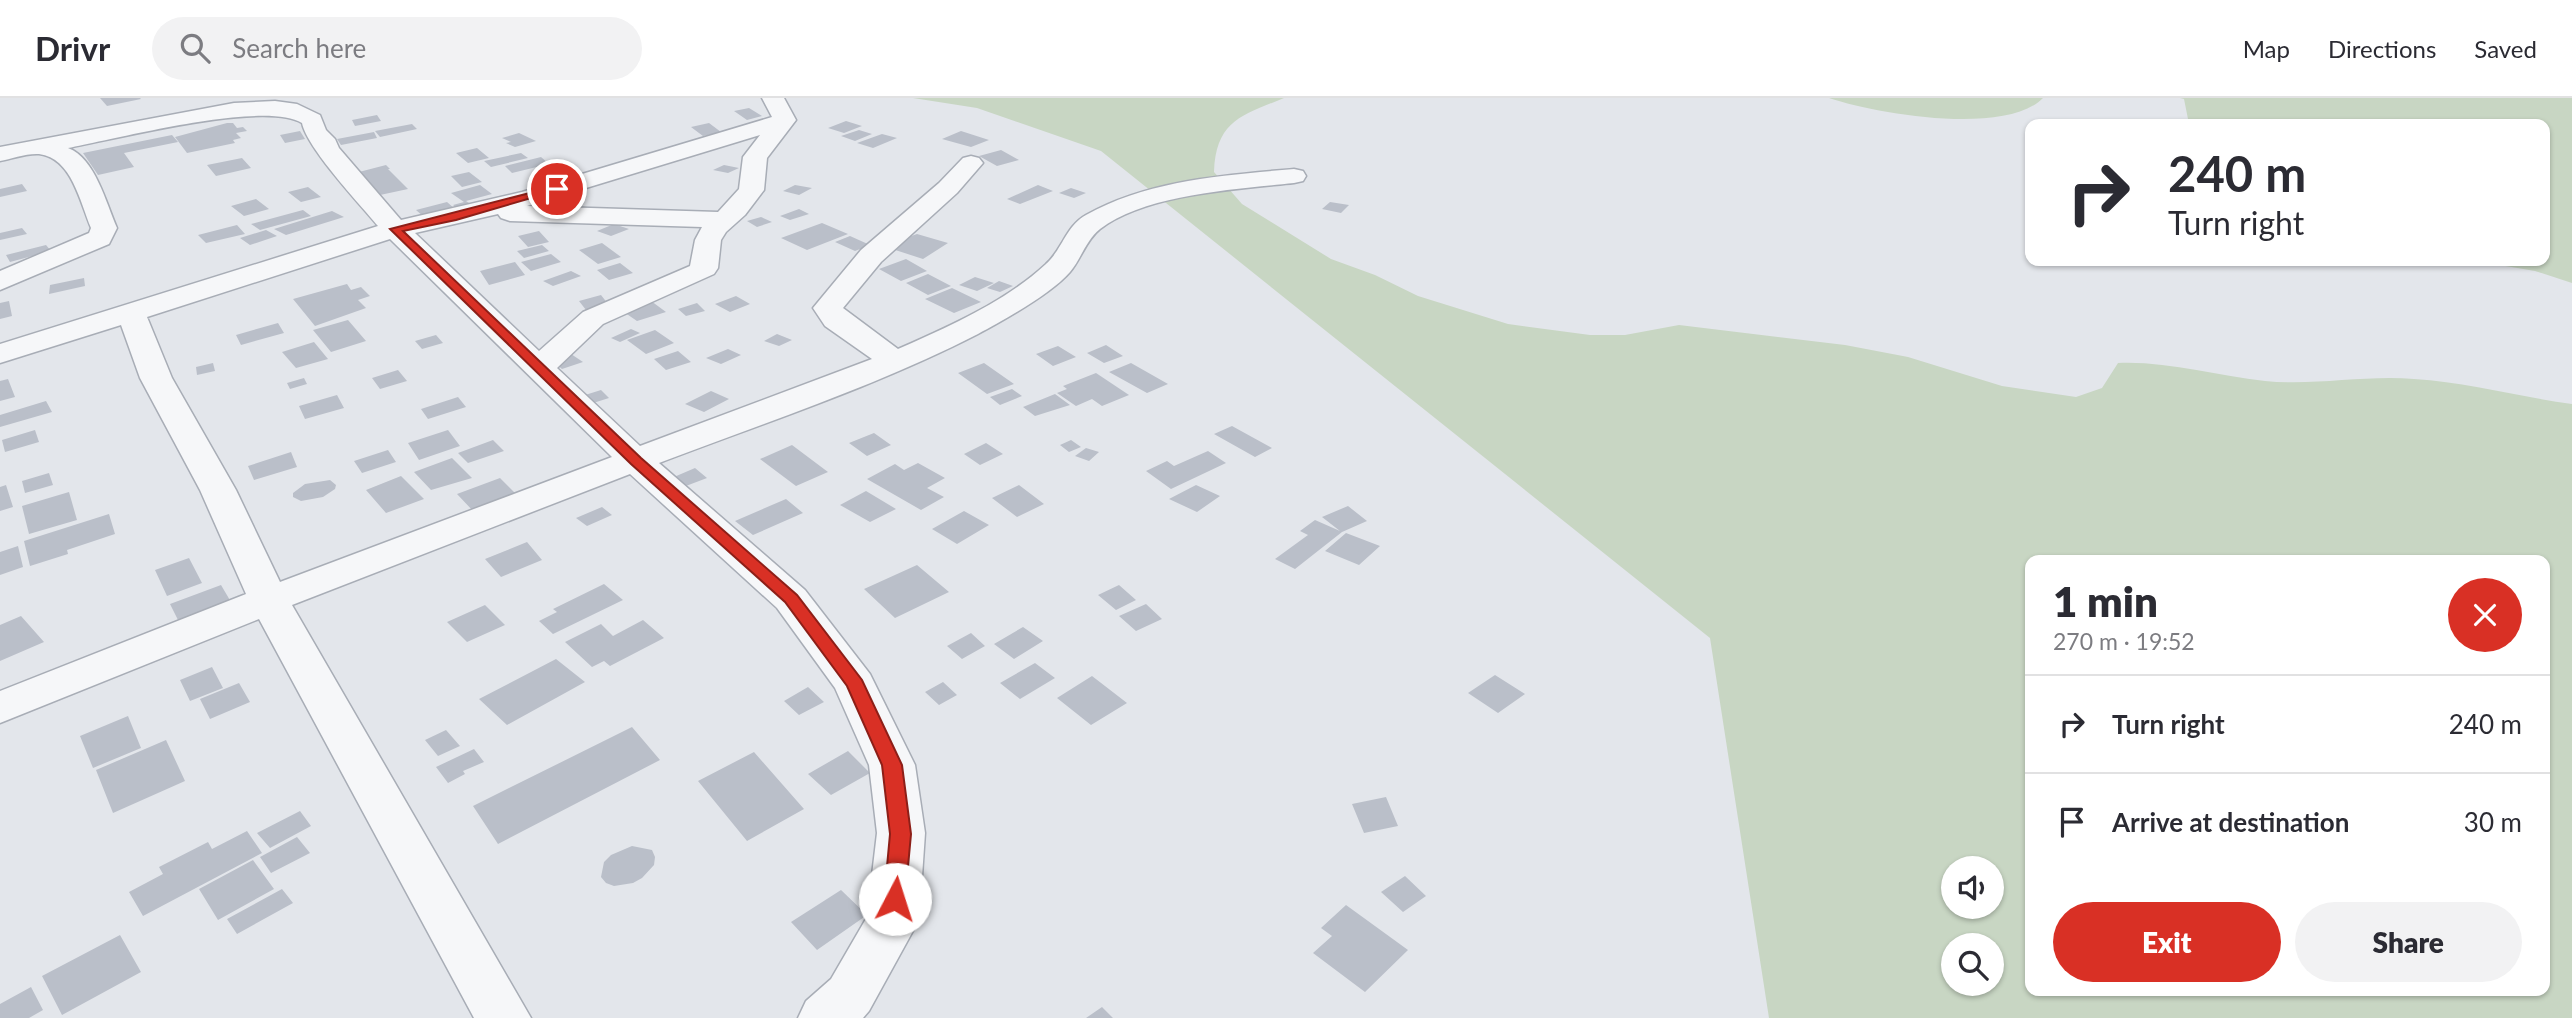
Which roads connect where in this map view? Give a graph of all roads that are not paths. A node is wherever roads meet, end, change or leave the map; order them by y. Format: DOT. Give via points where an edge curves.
graph roads {
  1 [pos="778,109"];
  2 [pos="38,146"];
  3 [pos="0,154"];
  4 [pos="971,163"];
  5 [pos="1294,176"];
  6 [pos="453,218"];
  7 [pos="724,220"];
  8 [pos="395,229"];
  9 [pos="0,281"];
  10 [pos="131,313"];
  11 [pos="0,354"];
  12 [pos="895,361"];
  13 [pos="540,367"];
  14 [pos="636,461"];
  15 [pos="270,600"];
  16 [pos="0,708"];
  17 [pos="503,1018"];
  18 [pos="826,1018"];
  1 -- 6 [label="street" via="531,197"];
  1 -- 7 [label="street" via="755,157 751,190"];
  2 -- 3 [label="street"];
  2 -- 8 [label="street" via="234,110 297,111 312,120 314,132"];
  2 -- 9 [label="street" via="67,156 81,173 104,228 100,239"];
  4 -- 12 [label="street" via="871,256 828,308 836,320"];
  5 -- 12 [label="street" via="1182,191 1096,220 1080,231 1061,266 1019,299 960,333"];
  6 -- 7 [label="street" via="525,213"];
  6 -- 8 [label="street"];
  7 -- 13 [label="street" via="708,240 700,272 593,318"];
  8 -- 10 [label="street"];
  8 -- 13 [label="street"];
  10 -- 11 [label="street"];
  10 -- 15 [label="street" via="156,378 218,490"];
  12 -- 14 [label="street"];
  13 -- 14 [label="street"];
  14 -- 15 [label="street"];
  14 -- 18 [label="street" via="791,598 855,684 892,765 901,834 893,920 850,995"];
  15 -- 16 [label="street"];
  15 -- 17 [label="street"];
}
